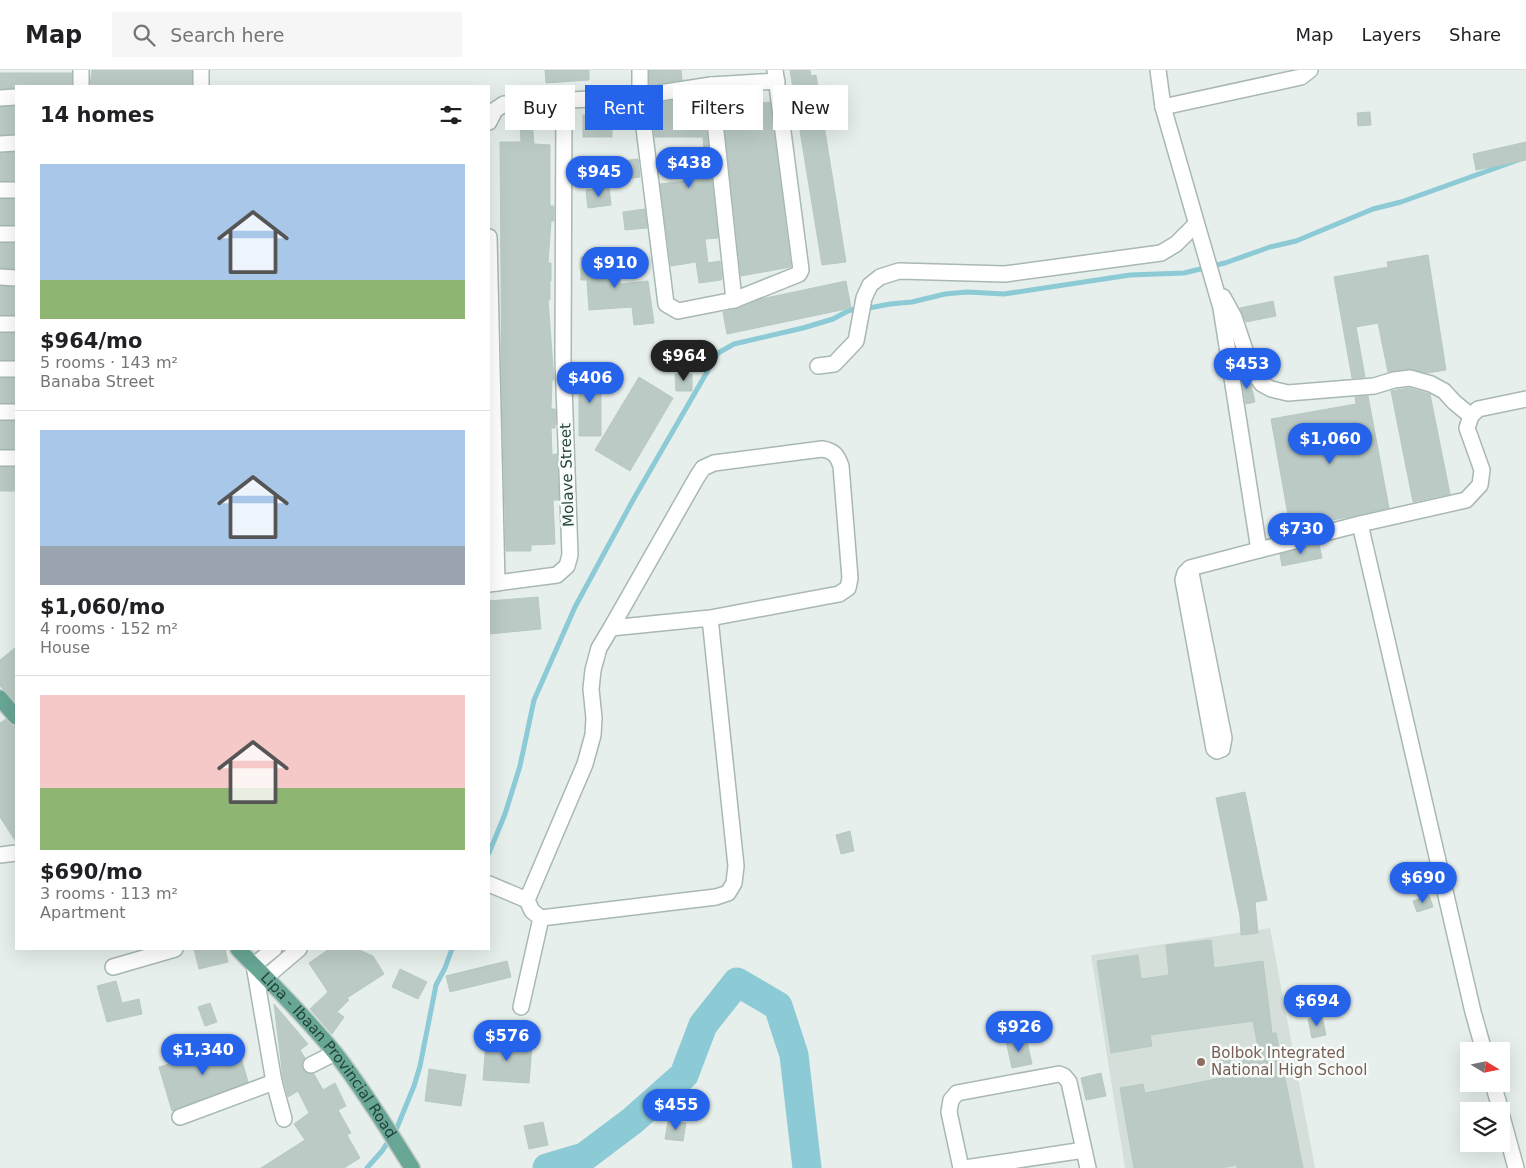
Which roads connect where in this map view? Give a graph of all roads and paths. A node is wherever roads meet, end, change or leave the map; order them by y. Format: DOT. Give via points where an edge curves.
graph roads {
  1 [pos="81,70"];
  2 [pos="201,70"];
  3 [pos="640,70"];
  4 [pos="1158,70"];
  5 [pos="1310,70"];
  6 [pos="776,76"];
  7 [pos="81,85"];
  8 [pos="201,85"];
  9 [pos="640,85"];
  10 [pos="711,85"];
  11 [pos="0,98"];
  12 [pos="15,98"];
  13 [pos="505,104"];
  14 [pos="1164,107"];
  15 [pos="490,120"];
  16 [pos="564,130"];
  17 [pos="644,130"];
  18 [pos="716,130"];
  19 [pos="15,143"];
  20 [pos="0,144"];
  21 [pos="0,190"];
  22 [pos="15,190"];
  23 [pos="1196,224"];
  24 [pos="0,234"];
  25 [pos="15,234"];
  26 [pos="1204,252"];
  27 [pos="0,277"];
  28 [pos="15,278"];
  29 [pos="734,300"];
  30 [pos="490,323"];
  31 [pos="0,324"];
  32 [pos="15,324"];
  33 [pos="818,366"];
  34 [pos="15,368"];
  35 [pos="0,369"];
  36 [pos="1526,399"];
  37 [pos="0,412"];
  38 [pos="15,412"];
  39 [pos="1471,416"];
  40 [pos="1360,524"];
  41 [pos="1259,550"];
  42 [pos="493,583"];
  43 [pos="710,618"];
  44 [pos="610,628"];
  45 [pos="1204,668"];
  46 [pos="0,698"];
  47 [pos="15,717"];
  48 [pos="15,853"];
  49 [pos="0,855"];
  50 [pos="490,884"];
  51 [pos="527,900"];
  52 [pos="541,918"];
  53 [pos="171,950"];
  54 [pos="239,950"];
  55 [pos="273,950"];
  56 [pos="299,950"];
  57 [pos="254,965"];
  58 [pos="113,966"];
  59 [pos="266,978"];
  60 [pos="521,1007"];
  61 [pos="1482,1042"];
  62 [pos="335,1053"];
  63 [pos="311,1065"];
  64 [pos="274,1082"];
  65 [pos="180,1117"];
  66 [pos="284,1119"];
  67 [pos="1510,1146"];
  68 [pos="1084,1150"];
  69 [pos="412,1168"];
  70 [pos="963,1168"];
  71 [pos="1088,1168"];
  72 [pos="1516,1168"];
  1 -- 7 [label="street"];
  2 -- 8 [label="street"];
  3 -- 9 [label="street"];
  4 -- 14 [label="street"];
  5 -- 14 [label="street" via="1301,77"];
  6 -- 10 [label="street"];
  6 -- 29 [label="street" via="802,270"];
  11 -- 12 [label="street"];
  13 -- 15 [label="street" via="495,110"];
  14 -- 23 [label="street"];
  16 -- 42 [label="street, Molave Street" via="562,359 570,555 558,575"];
  17 -- 29 [label="street" via="666,304 678,311"];
  18 -- 29 [label="street"];
  19 -- 20 [label="street"];
  21 -- 22 [label="street"];
  23 -- 26 [label="street"];
  23 -- 33 [label="street" via="1176,244 1161,253 1005,274 899,271 880,277 870,285 864,298 856,341 834,364"];
  24 -- 25 [label="street"];
  26 -- 39 [label="street" via="1234,317 1252,370 1262,384 1288,394 1374,386 1410,378 1444,391"];
  26 -- 41 [label="street" via="1221,308"];
  27 -- 28 [label="street"];
  30 -- 42 [label="street"];
  31 -- 32 [label="street"];
  34 -- 35 [label="street"];
  36 -- 39 [label="street" via="1478,409"];
  37 -- 38 [label="street"];
  39 -- 40 [label="street" via="1467,428 1482,470 1480,485 1466,500"];
  40 -- 41 [label="street"];
  40 -- 61 [label="street"];
  41 -- 45 [label="street" via="1190,568"];
  43 -- 44 [label="street"];
  43 -- 44 [label="street" via="839,594 848,588 850,578 841,466 831,450 703,468"];
  43 -- 52 [label="street" via="736,866 734,883 728,894"];
  44 -- 51 [label="street" via="599,648 593,670 593,735 585,764"];
  46 -- 47 [label="main road"];
  48 -- 49 [label="street"];
  50 -- 51 [label="street"];
  51 -- 52 [label="street" via="532,912"];
  52 -- 60 [label="street"];
  53 -- 58 [label="street"];
  54 -- 57 [label="main road, Lipa - Ibaan Provincial Road"];
  55 -- 57 [label="street"];
  56 -- 59 [label="street"];
  57 -- 59 [label="main road, Lipa - Ibaan Provincial Road"];
  57 -- 64 [label="street"];
  59 -- 62 [label="main road, Lipa - Ibaan Provincial Road"];
  62 -- 63 [label="street"];
  62 -- 69 [label="main road, Lipa - Ibaan Provincial Road"];
  64 -- 65 [label="street"];
  64 -- 66 [label="street"];
  67 -- 72 [label="street"];
  68 -- 70 [label="street"];
  68 -- 70 [label="street" via="1069,1082 1059,1074 1048,1075 957,1093 951,1100 949,1112"];
  68 -- 71 [label="street"];
}
